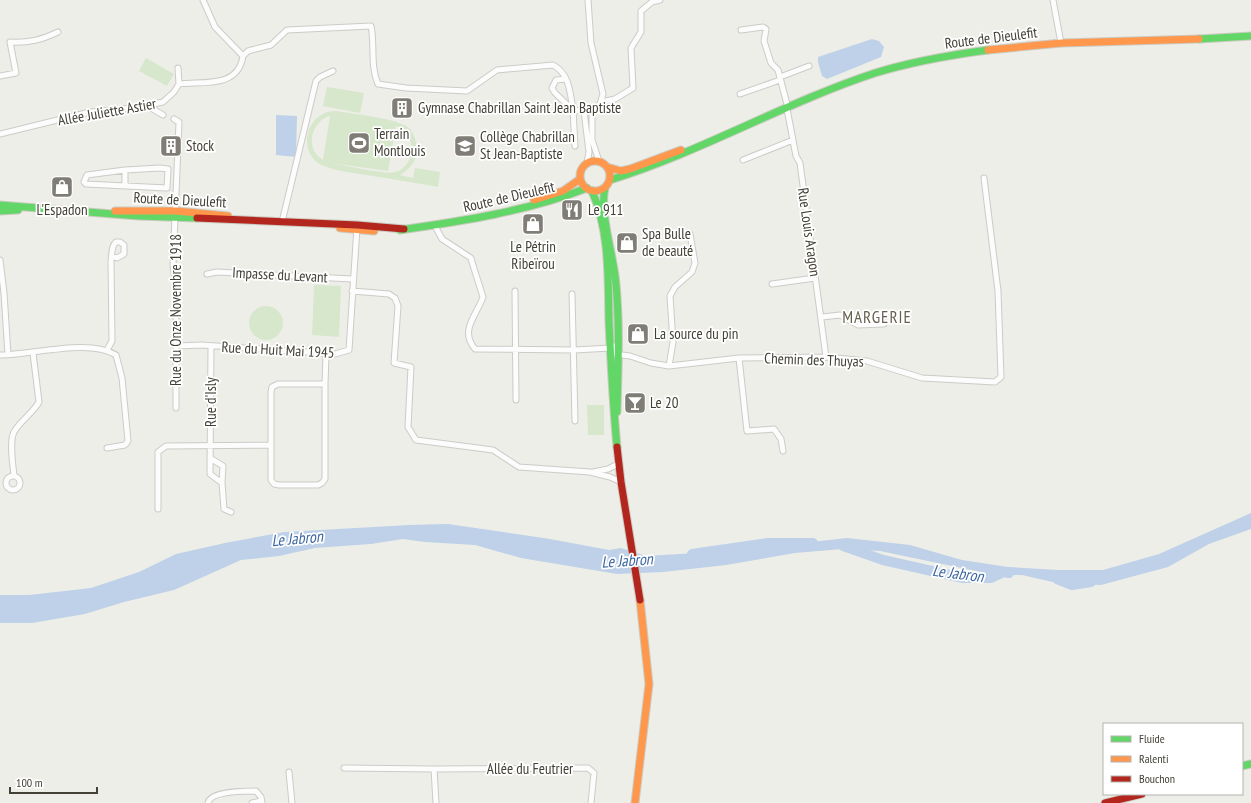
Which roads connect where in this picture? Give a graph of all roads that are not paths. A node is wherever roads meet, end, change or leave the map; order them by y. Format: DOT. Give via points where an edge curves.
graph roads {
  1 [pos="203,0"];
  2 [pos="588,0"];
  3 [pos="660,0"];
  4 [pos="1053,0"];
  5 [pos="740,30"];
  6 [pos="58,32"];
  7 [pos="1251,36"];
  8 [pos="1061,43"];
  9 [pos="243,56"];
  10 [pos="809,66"];
  11 [pos="178,68"];
  12 [pos="333,71"];
  13 [pos="0,76"];
  14 [pos="780,78"];
  15 [pos="566,79"];
  16 [pos="179,84"];
  17 [pos="740,94"];
  18 [pos="601,102"];
  19 [pos="146,105"];
  20 [pos="788,109"];
  21 [pos="572,110"];
  22 [pos="592,110"];
  23 [pos="584,111"];
  24 [pos="163,115"];
  25 [pos="174,119"];
  26 [pos="748,126"];
  27 [pos="0,134"];
  28 [pos="793,140"];
  29 [pos="575,146"];
  30 [pos="743,160"];
  31 [pos="599,161"];
  32 [pos="587,163"];
  33 [pos="608,167"];
  34 [pos="125,170"];
  35 [pos="167,177"];
  36 [pos="177,178"];
  37 [pos="984,178"];
  38 [pos="580,179"];
  39 [pos="610,180"];
  40 [pos="125,186"];
  41 [pos="605,188"];
  42 [pos="589,190"];
  43 [pos="0,205"];
  44 [pos="30,209"];
  45 [pos="0,211"];
  46 [pos="100,212"];
  47 [pos="176,215"];
  48 [pos="258,221"];
  49 [pos="282,222"];
  50 [pos="435,226"];
  51 [pos="357,228"];
  52 [pos="690,234"];
  53 [pos="112,256"];
  54 [pos="0,260"];
  55 [pos="207,274"];
  56 [pos="352,278"];
  57 [pos="815,278"];
  58 [pos="772,284"];
  59 [pos="352,290"];
  60 [pos="515,291"];
  61 [pos="2,294"];
  62 [pos="572,294"];
  63 [pos="822,318"];
  64 [pos="610,321"];
  65 [pos="884,324"];
  66 [pos="176,346"];
  67 [pos="211,346"];
  68 [pos="611,348"];
  69 [pos="107,350"];
  70 [pos="516,350"];
  71 [pos="574,350"];
  72 [pos="33,353"];
  73 [pos="326,354"];
  74 [pos="618,354"];
  75 [pos="0,355"];
  76 [pos="8,355"];
  77 [pos="826,357"];
  78 [pos="739,358"];
  79 [pos="669,366"];
  80 [pos="325,384"];
  81 [pos="516,400"];
  82 [pos="176,408"];
  83 [pos="575,422"];
  84 [pos="616,442"];
  85 [pos="210,446"];
  86 [pos="270,446"];
  87 [pos="107,448"];
  88 [pos="783,451"];
  89 [pos="210,458"];
  90 [pos="618,464"];
  91 [pos="590,472"];
  92 [pos="14,476"];
  93 [pos="621,482"];
  94 [pos="222,483"];
  95 [pos="158,509"];
  96 [pos="231,512"];
  97 [pos="344,768"];
  98 [pos="434,769"];
  99 [pos="289,772"];
  100 [pos="1138,795"];
  101 [pos="261,802"];
  102 [pos="208,803"];
  103 [pos="252,803"];
  104 [pos="292,803"];
  105 [pos="436,803"];
  106 [pos="591,803"];
  107 [pos="635,803"];
  108 [pos="1105,803"];
  1 -- 9 [label="street" via="215,27"];
  2 -- 18 [label="street" via="591,43 603,94"];
  3 -- 18 [label="street" via="652,2 641,11 641,32 631,48 633,88 615,99"];
  4 -- 8 [label="street"];
  5 -- 14 [label="street, Rue Louis Aragon" via="766,29 764,41 771,63 778,70"];
  6 -- 13 [label="street" via="42,40 28,43 10,42 16,73"];
  7 -- 8 [label="main road, Route de Dieulefit"];
  8 -- 20 [label="main road, Route de Dieulefit" via="999,48 922,61 868,76"];
  9 -- 15 [label="street" via="248,51 271,44 287,30 371,26 374,40 374,75 378,84 467,91 497,70 548,65 557,67"];
  9 -- 16 [label="street" via="239,70 228,78 215,83"];
  10 -- 14 [label="street"];
  11 -- 16 [label="street"];
  12 -- 49 [label="street" via="316,81"];
  14 -- 17 [label="street"];
  14 -- 20 [label="street, Rue Louis Aragon"];
  15 -- 21 [label="street"];
  15 -- 21 [label="street" via="556,80 552,88"];
  16 -- 19 [label="street, Allée Juliette Astier" via="163,102"];
  18 -- 22 [label="street"];
  19 -- 24 [label="street"];
  19 -- 27 [label="street, Allée Juliette Astier" via="90,112"];
  20 -- 26 [label="main road, Route de Dieulefit"];
  20 -- 28 [label="street, Rue Louis Aragon"];
  21 -- 23 [label="street"];
  21 -- 29 [label="street"];
  22 -- 23 [label="street"];
  22 -- 31 [label="street" via="592,140"];
  23 -- 32 [label="street" via="589,152"];
  25 -- 36 [label="street, Rue du Onze Novembre 1918" via="179,122"];
  26 -- 33 [label="main road, Route de Dieulefit" via="630,169 621,171"];
  26 -- 39 [label="main road, Route de Dieulefit" via="679,156"];
  28 -- 30 [label="street"];
  28 -- 57 [label="street, Rue Louis Aragon" via="800,163"];
  31 -- 32 [label="main road"];
  31 -- 33 [label="main road"];
  32 -- 38 [label="main road" via="581,170"];
  33 -- 39 [label="main road"];
  34 -- 35 [label="street" via="168,169"];
  34 -- 40 [label="street"];
  34 -- 40 [label="street" via="86,175 84,178 86,184"];
  35 -- 36 [label="street"];
  35 -- 40 [label="street" via="167,188"];
  36 -- 47 [label="street, Rue du Onze Novembre 1918"];
  37 -- 77 [label="street, Chemin des Thuyas" via="998,291 1001,377 995,382 922,378 867,361"];
  38 -- 42 [label="main road"];
  38 -- 50 [label="main road, Route de Dieulefit" via="563,191"];
  39 -- 41 [label="main road"];
  41 -- 42 [label="main road" via="599,191"];
  41 -- 74 [label="main road" via="602,198 617,286"];
  42 -- 50 [label="main road, Route de Dieulefit"];
  42 -- 64 [label="main road" via="598,204 607,253"];
  43 -- 44 [label="main road, Route de Dieulefit"];
  44 -- 45 [label="main road, Route de Dieulefit"];
  44 -- 46 [label="main road, Route de Dieulefit"];
  46 -- 47 [label="main road, Route de Dieulefit" via="134,216"];
  46 -- 47 [label="main road, Route de Dieulefit" via="138,210"];
  47 -- 48 [label="main road, Route de Dieulefit" via="217,214"];
  47 -- 48 [label="main road, Route de Dieulefit" via="188,219"];
  47 -- 66 [label="street, Rue du Onze Novembre 1918" via="173,265 176,288"];
  48 -- 49 [label="main road, Route de Dieulefit"];
  49 -- 51 [label="main road, Route de Dieulefit"];
  50 -- 51 [label="main road, Route de Dieulefit" via="404,229"];
  50 -- 70 [label="street" via="442,239 471,258 480,284 483,297 469,327 472,345 480,350"];
  51 -- 56 [label="street, Rue du Huit Mai 1945"];
  52 -- 79 [label="street" via="695,263 692,272 675,287 670,296 673,342"];
  53 -- 69 [label="street" via="112,341"];
  54 -- 61 [label="street"];
  55 -- 56 [label="street, Impasse du Levant" via="217,272"];
  56 -- 59 [label="street, Rue du Huit Mai 1945"];
  57 -- 58 [label="street"];
  57 -- 63 [label="street, Rue Louis Aragon"];
  59 -- 73 [label="street, Rue du Huit Mai 1945" via="349,350"];
  59 -- 91 [label="street" via="389,294 395,298 398,306 394,362 411,367 408,427 416,440 493,450 519,467"];
  60 -- 70 [label="street"];
  61 -- 76 [label="street"];
  62 -- 71 [label="street"];
  63 -- 65 [label="street" via="840,315 858,325"];
  63 -- 77 [label="street, Rue Louis Aragon"];
  64 -- 68 [label="main road"];
  64 -- 74 [label="street" via="614,354"];
  66 -- 67 [label="street, Rue du Huit Mai 1945"];
  66 -- 82 [label="street, Rue du Onze Novembre 1918"];
  67 -- 73 [label="street, Rue du Huit Mai 1945"];
  67 -- 85 [label="street, Rue d'Isly"];
  68 -- 71 [label="street"];
  68 -- 84 [label="main road"];
  69 -- 72 [label="street" via="66,346"];
  69 -- 87 [label="street" via="116,355 122,378 128,441 126,445"];
  70 -- 71 [label="street"];
  70 -- 81 [label="street"];
  71 -- 83 [label="street"];
  72 -- 76 [label="street"];
  72 -- 92 [label="street" via="39,402 14,431"];
  73 -- 80 [label="street"];
  74 -- 79 [label="street, Chemin des Thuyas"];
  74 -- 84 [label="main road"];
  75 -- 76 [label="street"];
  77 -- 78 [label="street, Chemin des Thuyas"];
  78 -- 79 [label="street, Chemin des Thuyas"];
  78 -- 88 [label="street" via="747,431 774,429 781,439"];
  80 -- 86 [label="street" via="278,384 272,387"];
  80 -- 86 [label="street" via="325,479 322,483 274,484 270,474"];
  84 -- 90 [label="main road"];
  85 -- 86 [label="street"];
  85 -- 89 [label="street, Rue d'Isly"];
  85 -- 95 [label="street" via="166,446 160,449"];
  89 -- 94 [label="street, Rue d'Isly" via="210,474"];
  89 -- 94 [label="street" via="223,466"];
  90 -- 91 [label="street" via="608,469"];
  90 -- 93 [label="main road"];
  91 -- 93 [label="street"];
  93 -- 107 [label="main road" via="638,590 649,684"];
  94 -- 96 [label="street" via="224,509"];
  97 -- 98 [label="street, Allée du Feutrier"];
  98 -- 105 [label="street"];
  98 -- 106 [label="street, Allée du Feutrier" via="588,768 594,773"];
  99 -- 104 [label="street"];
  100 -- 108 [label="main road"];
  101 -- 102 [label="street" via="261,797 256,792 248,791 214,795 209,798"];
  101 -- 103 [label="street"];
}
